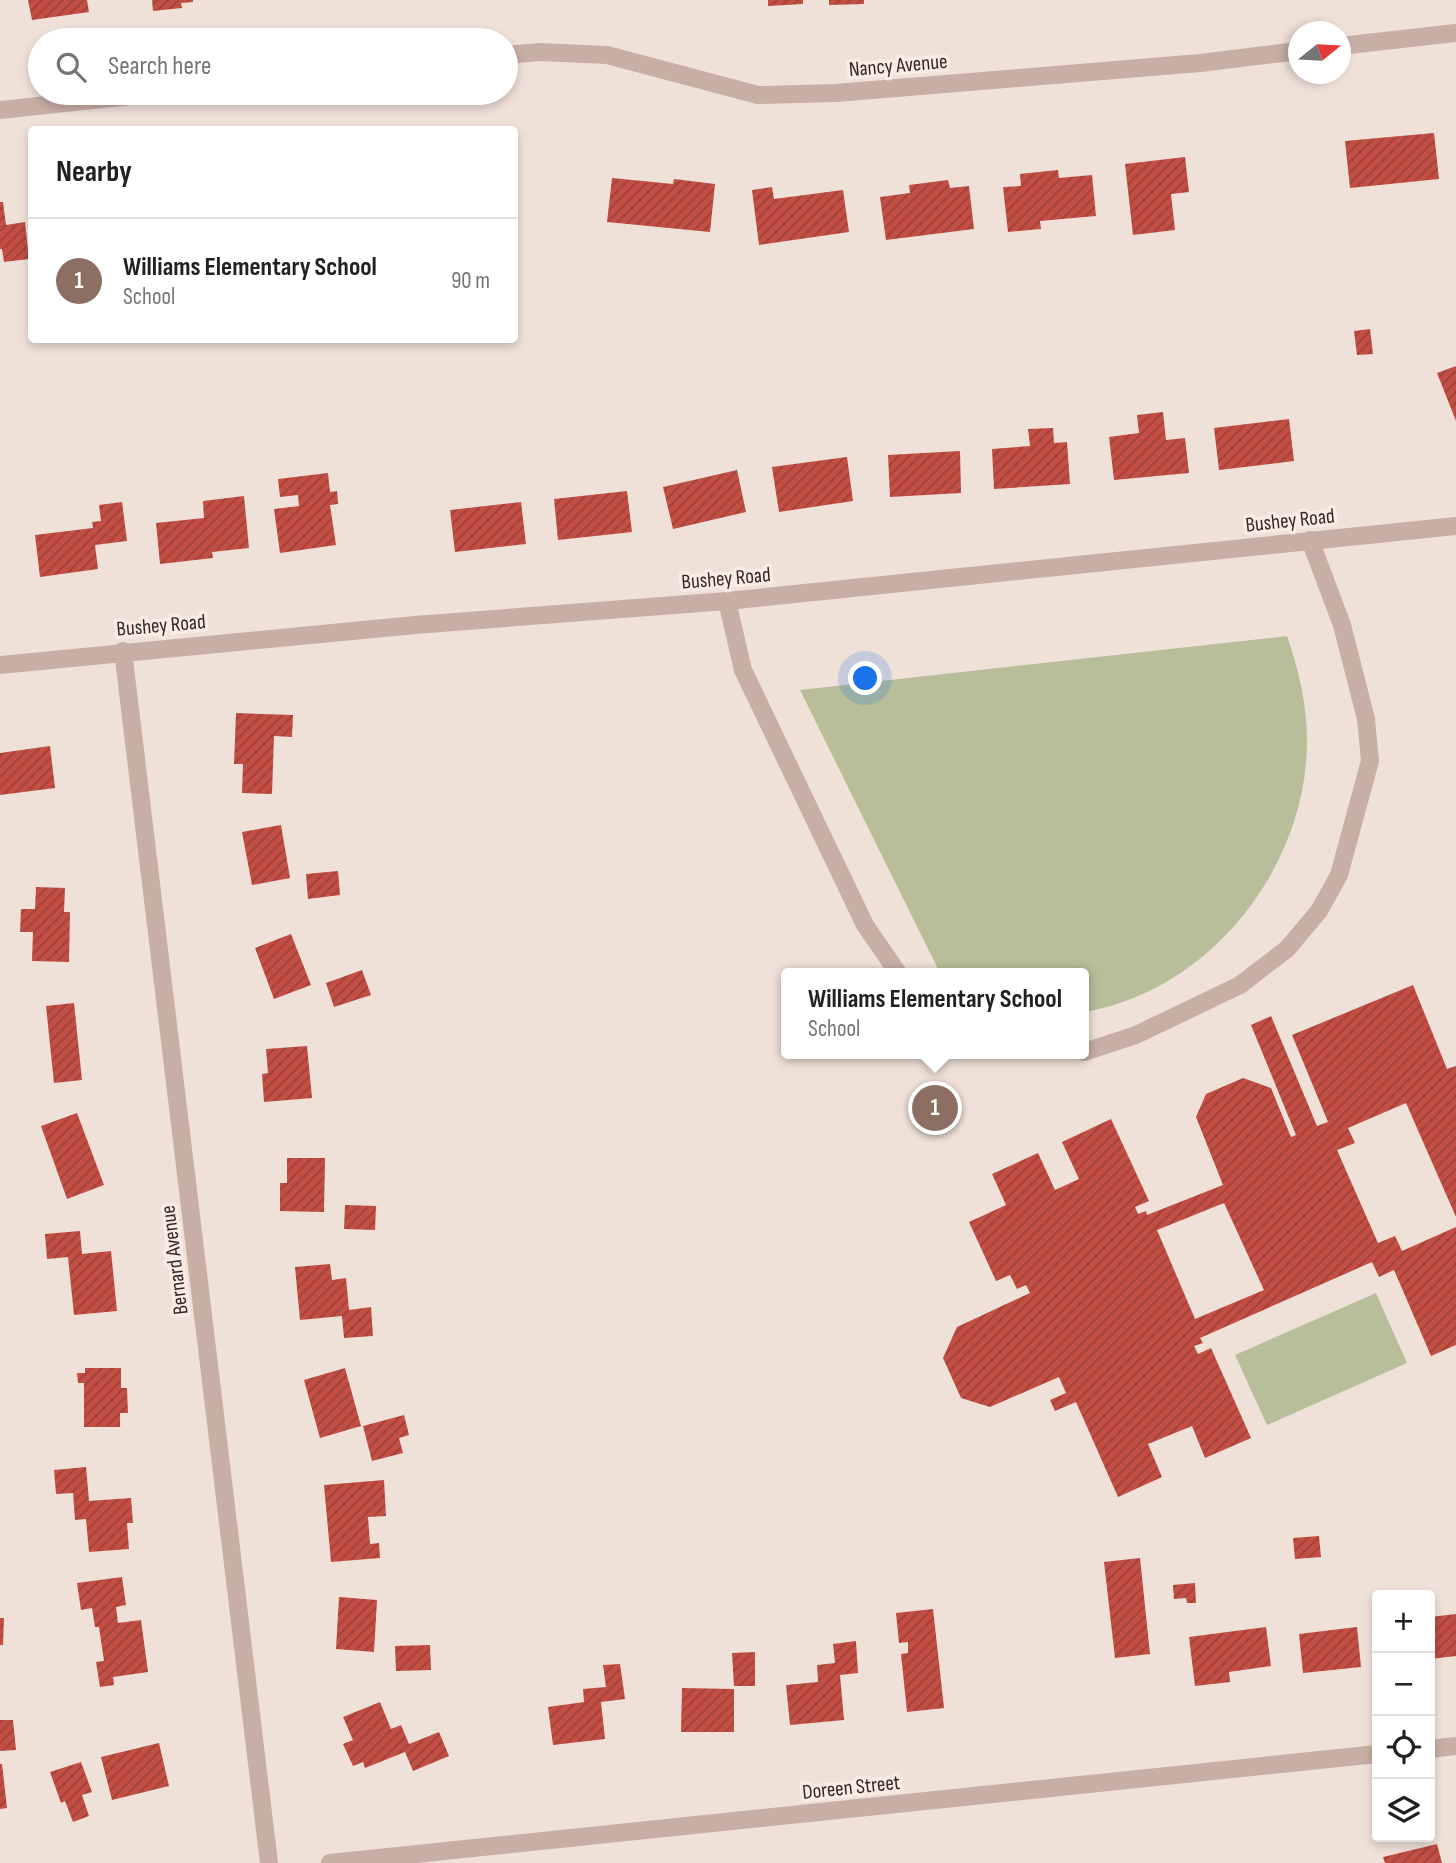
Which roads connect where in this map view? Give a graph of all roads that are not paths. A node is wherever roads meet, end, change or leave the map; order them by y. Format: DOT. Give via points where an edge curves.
graph roads {
  1 [pos="1456,33"];
  2 [pos="1351,45"];
  3 [pos="1288,52"];
  4 [pos="518,54"];
  5 [pos="46,105"];
  6 [pos="0,110"];
  7 [pos="1456,526"];
  8 [pos="1310,540"];
  9 [pos="727,601"];
  10 [pos="124,651"];
  11 [pos="0,665"];
  12 [pos="895,968"];
  13 [pos="1089,1050"];
  14 [pos="1456,1746"];
  15 [pos="1435,1748"];
  16 [pos="1372,1755"];
  17 [pos="269,1863"];
  18 [pos="330,1863"];
  1 -- 2 [label="street"];
  3 -- 4 [label="street, Nancy Avenue" via="836,93 758,95 607,55"];
  5 -- 6 [label="street"];
  7 -- 8 [label="street, Bushey Road"];
  8 -- 9 [label="street, Bushey Road"];
  8 -- 13 [label="street" via="1342,625 1366,719 1370,761 1339,875 1319,911 1287,949 1240,985 1136,1035"];
  9 -- 10 [label="street, Bushey Road"];
  9 -- 12 [label="street" via="743,670 865,925"];
  10 -- 11 [label="street, Bushey Road"];
  10 -- 17 [label="street, Bernard Avenue"];
  14 -- 15 [label="street"];
  16 -- 18 [label="street, Doreen Street"];
}
